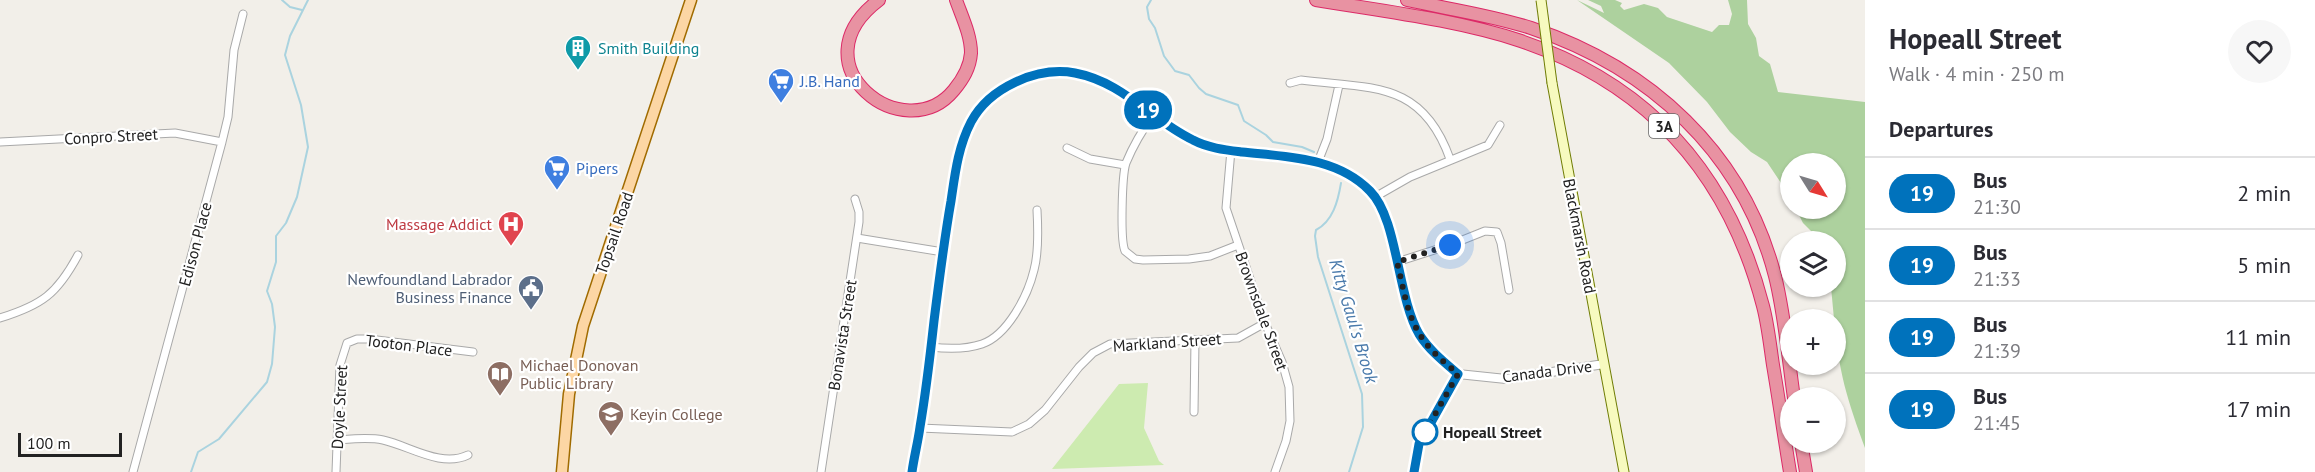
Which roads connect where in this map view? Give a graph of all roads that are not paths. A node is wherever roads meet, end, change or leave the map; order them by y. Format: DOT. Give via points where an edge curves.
graph roads {
  1 [pos="691,0"];
  2 [pos="879,0"];
  3 [pos="956,0"];
  4 [pos="1316,0"];
  5 [pos="1407,0"];
  6 [pos="1541,0"];
  7 [pos="243,14"];
  8 [pos="1290,83"];
  9 [pos="1339,85"];
  10 [pos="1154,114"];
  11 [pos="1500,125"];
  12 [pos="0,142"];
  13 [pos="222,142"];
  14 [pos="1067,148"];
  15 [pos="1231,150"];
  16 [pos="1450,159"];
  17 [pos="1318,162"];
  18 [pos="1125,165"];
  19 [pos="1376,197"];
  20 [pos="855,199"];
  21 [pos="1037,210"];
  22 [pos="857,238"];
  23 [pos="1238,245"];
  24 [pos="943,252"];
  25 [pos="78,255"];
  26 [pos="1397,262"];
  27 [pos="1509,290"];
  28 [pos="0,318"];
  29 [pos="1265,323"];
  30 [pos="1195,340"];
  31 [pos="347,343"];
  32 [pos="931,347"];
  33 [pos="473,352"];
  34 [pos="1604,364"];
  35 [pos="1458,374"];
  36 [pos="1792,387"];
  37 [pos="1194,411"];
  38 [pos="920,428"];
  39 [pos="337,440"];
  40 [pos="1803,453"];
  41 [pos="468,455"];
  42 [pos="133,472"];
  43 [pos="336,472"];
  44 [pos="562,472"];
  45 [pos="821,472"];
  46 [pos="912,472"];
  47 [pos="1275,472"];
  48 [pos="1414,472"];
  49 [pos="1624,472"];
  50 [pos="1790,472"];
  51 [pos="1806,472"];
  1 -- 44 [label="main road, Topsail Road" via="583,326 564,426"];
  2 -- 3 [label="highway" via="852,29 848,65 856,81 875,99 891,108 911,111 924,109 951,94 970,65 966,27"];
  4 -- 50 [label="highway, 3A" via="1456,25 1540,48 1601,78 1681,142 1727,208 1750,264 1763,307"];
  5 -- 36 [label="highway, 3A" via="1514,23 1578,46 1636,79 1695,129 1724,165 1757,225 1778,292"];
  6 -- 34 [label="main road, Blackmarsh Road, bridge" via="1552,83"];
  7 -- 13 [label="street, Edison Place" via="234,50"];
  8 -- 9 [label="street" via="1301,80"];
  9 -- 16 [label="street" via="1376,88 1412,102 1431,120"];
  9 -- 17 [label="street"];
  10 -- 15 [label="street" via="1194,141"];
  10 -- 18 [label="street"];
  10 -- 24 [label="street" via="1100,80 1072,73 1050,73 1005,87 972,120 963,138"];
  11 -- 16 [label="street" via="1488,145"];
  12 -- 13 [label="street, Conpro Street" via="175,133"];
  13 -- 42 [label="street, Edison Place"];
  14 -- 18 [label="street" via="1090,159"];
  15 -- 17 [label="street"];
  15 -- 23 [label="street, Brownsdale Street" via="1226,208"];
  16 -- 19 [label="street"];
  17 -- 19 [label="street" via="1354,176"];
  18 -- 23 [label="street" via="1122,246 1128,256 1143,260 1189,259"];
  19 -- 26 [label="street"];
  20 -- 22 [label="street, Bonavista Street" via="860,217"];
  21 -- 32 [label="street" via="1035,268 1011,319 983,344"];
  22 -- 24 [label="street"];
  22 -- 45 [label="street, Bonavista Street"];
  23 -- 29 [label="street, Brownsdale Street"];
  24 -- 32 [label="street"];
  25 -- 28 [label="street" via="65,279 40,303"];
  26 -- 27 [label="street" via="1485,231 1497,232"];
  26 -- 35 [label="street" via="1408,309 1419,333"];
  29 -- 30 [label="street, Markland Street" via="1238,338"];
  29 -- 47 [label="street, Brownsdale Street" via="1289,387 1290,421"];
  30 -- 37 [label="street"];
  30 -- 38 [label="street, Markland Street" via="1110,344 1079,367 1037,417 1012,432"];
  31 -- 33 [label="street, Tooton Place" via="369,339"];
  31 -- 39 [label="street, Doyle Street" via="340,365"];
  32 -- 38 [label="street"];
  34 -- 35 [label="street, Canada Drive" via="1506,379"];
  34 -- 49 [label="main road, Blackmarsh Road"];
  35 -- 48 [label="street" via="1419,444"];
  38 -- 46 [label="street"];
  39 -- 41 [label="street" via="382,440 457,460"];
  39 -- 43 [label="street, Doyle Street"];
  40 -- 51 [label="highway"];
}
